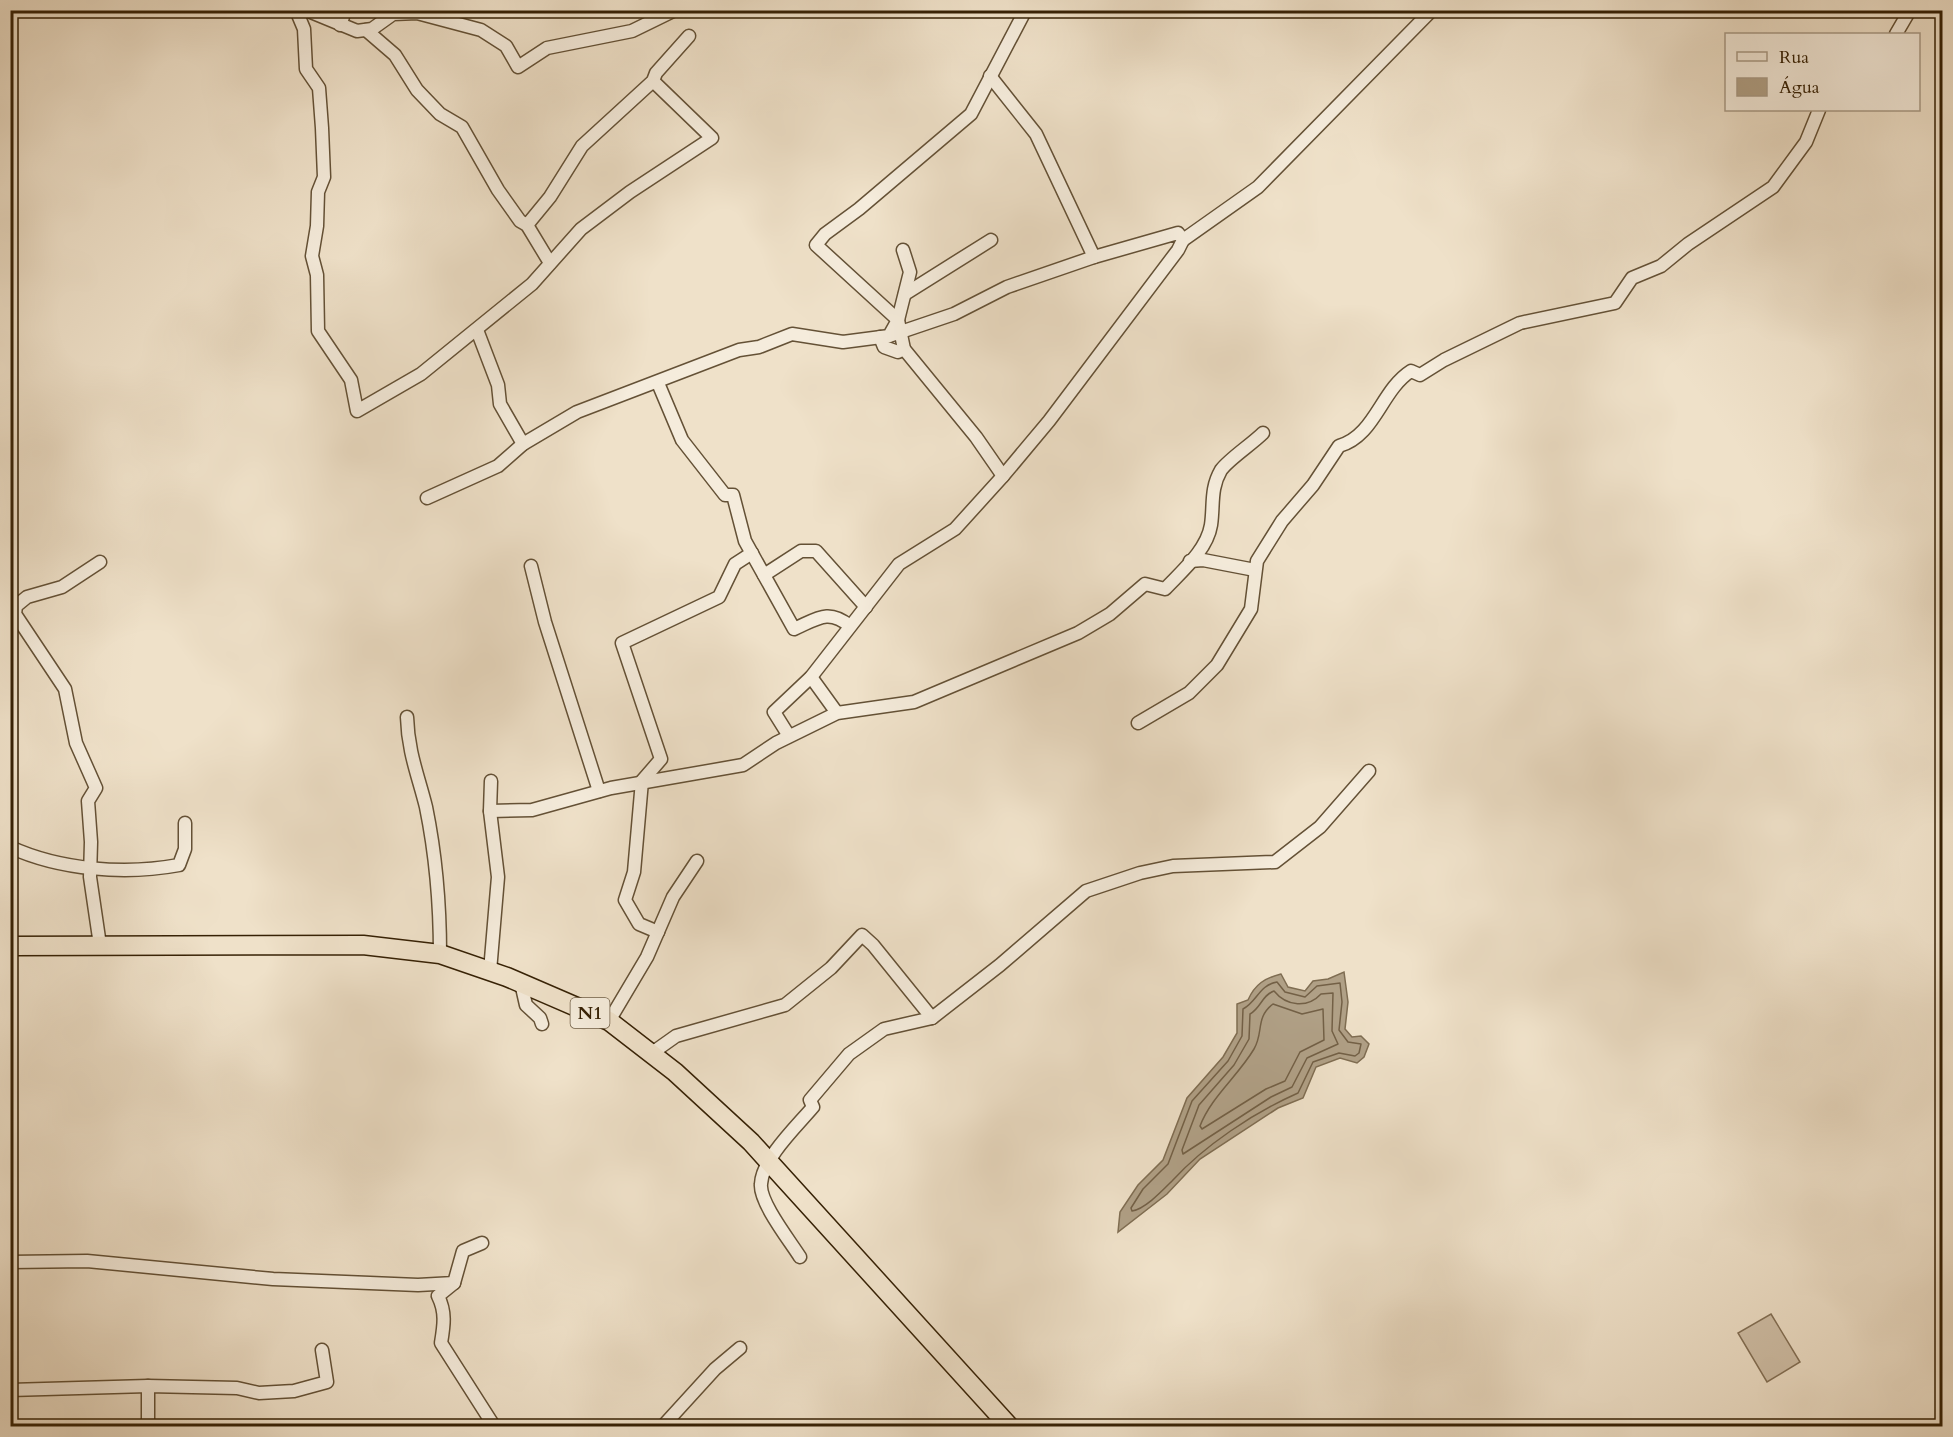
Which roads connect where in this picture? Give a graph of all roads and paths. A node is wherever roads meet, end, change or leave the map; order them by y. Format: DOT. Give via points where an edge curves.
graph roads {
  1 [pos="296,10"];
  2 [pos="306,10"];
  3 [pos="341,10"];
  4 [pos="675,10"];
  5 [pos="1432,10"];
  6 [pos="1910,10"];
  7 [pos="1024,13"];
  8 [pos="340,25"];
  9 [pos="366,30"];
  10 [pos="1897,33"];
  11 [pos="689,36"];
  12 [pos="990,76"];
  13 [pos="653,81"];
  14 [pos="1819,111"];
  15 [pos="527,225"];
  16 [pos="991,240"];
  17 [pos="1183,240"];
  18 [pos="903,250"];
  19 [pos="1094,257"];
  20 [pos="550,263"];
  21 [pos="905,294"];
  22 [pos="477,330"];
  23 [pos="891,331"];
  24 [pos="904,349"];
  25 [pos="658,383"];
  26 [pos="1263,433"];
  27 [pos="523,444"];
  28 [pos="1003,476"];
  29 [pos="426,498"];
  30 [pos="752,553"];
  31 [pos="1190,561"];
  32 [pos="100,562"];
  33 [pos="531,566"];
  34 [pos="1255,570"];
  35 [pos="764,575"];
  36 [pos="866,607"];
  37 [pos="850,626"];
  38 [pos="811,677"];
  39 [pos="837,713"];
  40 [pos="407,717"];
  41 [pos="1138,723"];
  42 [pos="789,736"];
  43 [pos="1369,771"];
  44 [pos="491,781"];
  45 [pos="642,781"];
  46 [pos="599,791"];
  47 [pos="490,811"];
  48 [pos="185,823"];
  49 [pos="10,847"];
  50 [pos="697,861"];
  51 [pos="90,868"];
  52 [pos="658,932"];
  53 [pos="100,945"];
  54 [pos="10,946"];
  55 [pos="440,954"];
  56 [pos="490,971"];
  57 [pos="521,983"];
  58 [pos="932,1018"];
  59 [pos="609,1021"];
  60 [pos="542,1024"];
  61 [pos="652,1053"];
  62 [pos="769,1161"];
  63 [pos="482,1243"];
  64 [pos="800,1257"];
  65 [pos="10,1262"];
  66 [pos="454,1282"];
  67 [pos="740,1348"];
  68 [pos="322,1350"];
  69 [pos="148,1386"];
  70 [pos="10,1390"];
  71 [pos="148,1426"];
  72 [pos="494,1426"];
  73 [pos="663,1426"];
  74 [pos="1009,1426"];
  1 -- 22 [label="street" via="304,29 306,69 319,88 324,177 318,192 312,256 317,275 318,332 351,380 357,411 421,374"];
  2 -- 8 [label="street"];
  3 -- 8 [label="street"];
  4 -- 9 [label="street" via="632,31 547,48 518,66 506,46 481,30 417,13 393,14"];
  5 -- 17 [label="street" via="1258,187"];
  6 -- 10 [label="street"];
  7 -- 12 [label="street"];
  8 -- 9 [label="street"];
  9 -- 15 [label="street" via="394,55 417,90 440,114 462,128 498,190"];
  11 -- 13 [label="street"];
  12 -- 19 [label="street" via="1036,134"];
  12 -- 23 [label="street" via="971,114 816,245"];
  13 -- 15 [label="street" via="582,146"];
  13 -- 20 [label="street" via="712,138 581,229"];
  14 -- 34 [label="street" via="1806,142 1773,187 1661,266 1632,279 1615,303 1520,323 1420,375 1411,371 1401,378 1366,429 1350,443 1338,446 1313,485 1282,521"];
  15 -- 20 [label="street"];
  16 -- 21 [label="street"];
  17 -- 19 [label="street" via="1178,233"];
  17 -- 28 [label="street" via="1049,421"];
  18 -- 21 [label="street" via="910,272"];
  19 -- 23 [label="street" via="1007,287 954,314"];
  20 -- 22 [label="street" via="532,284"];
  21 -- 23 [label="street"];
  22 -- 27 [label="street" via="498,385 500,404"];
  23 -- 24 [label="street"];
  23 -- 24 [label="street" via="884,347 897,352"];
  23 -- 25 [label="street" via="843,342 792,334 739,350"];
  24 -- 28 [label="street"];
  25 -- 27 [label="street" via="577,412"];
  25 -- 30 [label="street" via="682,440 725,495 733,495"];
  26 -- 31 [label="street" via="1223,468 1211,502 1211,526"];
  27 -- 29 [label="street" via="498,466"];
  28 -- 36 [label="street" via="955,529 899,564"];
  30 -- 35 [label="street"];
  30 -- 45 [label="street" via="735,564 719,597 622,643 661,759"];
  31 -- 34 [label="street"];
  31 -- 39 [label="street" via="1165,589 1145,584 1110,614 1068,638 914,702"];
  32 -- 51 [label="street" via="62,587 27,597 16,606 15,614 64,689 76,742 96,788 88,801"];
  33 -- 46 [label="street"];
  34 -- 41 [label="street" via="1251,609 1217,664 1189,693"];
  35 -- 36 [label="street" via="801,551 816,551"];
  35 -- 37 [label="street" via="794,629 825,615 838,616"];
  36 -- 37 [label="street"];
  37 -- 38 [label="street"];
  38 -- 39 [label="street"];
  38 -- 42 [label="street" via="774,712"];
  39 -- 42 [label="street"];
  40 -- 55 [label="street" via="408,746 426,807 440,898"];
  42 -- 45 [label="street" via="743,765"];
  43 -- 58 [label="street" via="1320,827 1275,862 1173,866 1086,891"];
  44 -- 47 [label="street"];
  45 -- 46 [label="street"];
  45 -- 52 [label="street" via="634,872 625,900 639,924"];
  46 -- 47 [label="street" via="532,810"];
  47 -- 56 [label="street" via="498,877"];
  48 -- 51 [label="street" via="185,849 179,865"];
  49 -- 51 [label="street" via="33,857"];
  50 -- 52 [label="street"];
  51 -- 53 [label="street"];
  52 -- 59 [label="street"];
  53 -- 54 [label="highway, N1"];
  53 -- 55 [label="highway, N1" via="363,945"];
  55 -- 56 [label="highway, N1"];
  56 -- 57 [label="highway, N1"];
  57 -- 59 [label="highway, N1"];
  57 -- 60 [label="street" via="526,1005"];
  58 -- 61 [label="street" via="862,935 831,968 785,1005 676,1036"];
  58 -- 62 [label="street" via="884,1029 849,1054 810,1100 813,1107"];
  59 -- 61 [label="highway, N1"];
  61 -- 62 [label="highway, N1"];
  62 -- 64 [label="street" via="760,1185 769,1208"];
  62 -- 74 [label="highway, N1"];
  63 -- 66 [label="street" via="463,1251"];
  65 -- 66 [label="street" via="87,1261 285,1280 418,1285"];
  66 -- 72 [label="street" via="438,1296 444,1307 441,1342"];
  67 -- 73 [label="street" via="714,1369"];
  68 -- 69 [label="street" via="327,1382 294,1391 259,1393 237,1388"];
  69 -- 70 [label="street"];
  69 -- 71 [label="street"];
}
